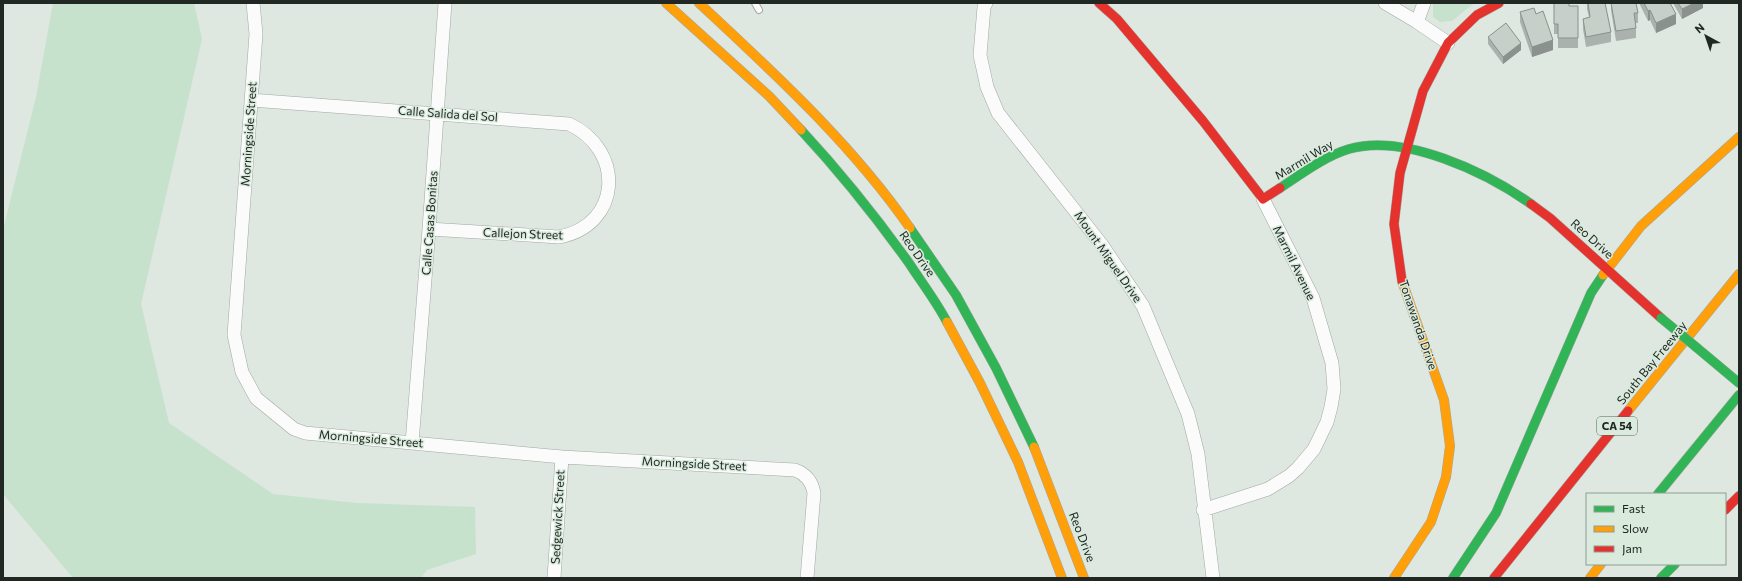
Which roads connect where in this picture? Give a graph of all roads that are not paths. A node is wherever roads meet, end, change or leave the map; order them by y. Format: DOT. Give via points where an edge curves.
graph roads {
  1 [pos="253,3"];
  2 [pos="445,3"];
  3 [pos="666,3"];
  4 [pos="698,3"];
  5 [pos="755,3"];
  6 [pos="986,3"];
  7 [pos="1099,3"];
  8 [pos="1385,3"];
  9 [pos="1424,3"];
  10 [pos="1499,3"];
  11 [pos="760,10"];
  12 [pos="1417,22"];
  13 [pos="1448,43"];
  14 [pos="252,100"];
  15 [pos="438,114"];
  16 [pos="1739,137"];
  17 [pos="1407,147"];
  18 [pos="609,182"];
  19 [pos="1263,199"];
  20 [pos="429,230"];
  21 [pos="1607,269"];
  22 [pos="1739,274"];
  23 [pos="1739,383"];
  24 [pos="1739,395"];
  25 [pos="412,442"];
  26 [pos="562,457"];
  27 [pos="1659,493"];
  28 [pos="1739,496"];
  29 [pos="1726,509"];
  30 [pos="1203,510"];
  31 [pos="1601,565"];
  32 [pos="1674,565"];
  33 [pos="554,578"];
  34 [pos="807,578"];
  35 [pos="1062,578"];
  36 [pos="1084,578"];
  37 [pos="1213,578"];
  38 [pos="1394,578"];
  39 [pos="1452,578"];
  40 [pos="1494,578"];
  41 [pos="1590,578"];
  42 [pos="1662,578"];
  1 -- 14 [label="street, Morningside Street" via="256,34"];
  2 -- 15 [label="street, Calle Casas Bonitas"];
  3 -- 35 [label="main road, Reo Drive" via="769,96 831,162 888,234 939,307 980,383 1018,462"];
  4 -- 36 [label="main road, Reo Drive" via="782,80 846,147 905,221 956,295 996,368 1038,456"];
  5 -- 11 [label="lane"];
  6 -- 30 [label="street, Mount Miguel Drive" via="980,55 986,86 998,113 1102,244 1143,306 1188,414 1198,454"];
  7 -- 19 [label="main road, Marmil Avenue" via="1117,19 1199,116"];
  8 -- 12 [label="street"];
  9 -- 12 [label="street"];
  10 -- 13 [label="main road, Tonawanda Drive" via="1477,15"];
  12 -- 13 [label="street"];
  13 -- 17 [label="main road, Tonawanda Drive" via="1423,92"];
  14 -- 15 [label="street, Calle Salida del Sol"];
  14 -- 25 [label="street, Morningside Street" via="234,335 242,372 256,398 294,429 305,433"];
  15 -- 18 [label="street, Calle Salida del Sol" via="569,124 584,132 597,145 606,163"];
  15 -- 20 [label="street, Calle Casas Bonitas"];
  16 -- 21 [label="main road" via="1641,226"];
  17 -- 19 [label="main road, Marmil Way" via="1372,145 1348,149 1319,163"];
  17 -- 21 [label="main road, Reo Drive" via="1482,175 1518,195 1550,218"];
  17 -- 38 [label="main road, Tonawanda Drive" via="1400,173 1394,224 1401,278 1444,400 1450,446 1446,477 1431,522"];
  18 -- 20 [label="street, Callejon Street" via="606,199 598,214 586,227 568,236 559,238"];
  19 -- 30 [label="street, Marmil Avenue" via="1313,298 1332,363 1334,389 1331,407 1314,449 1289,476 1268,489"];
  20 -- 25 [label="street, Calle Casas Bonitas"];
  21 -- 23 [label="main road, Reo Drive, bridge"];
  21 -- 39 [label="main road" via="1588,299 1496,513"];
  22 -- 40 [label="main road, South Bay Freeway / CA 54"];
  24 -- 27 [label="main road"];
  25 -- 26 [label="street, Morningside Street"];
  26 -- 33 [label="street, Sedgewick Street"];
  26 -- 34 [label="street, Morningside Street" via="799,471 808,477 814,493"];
  28 -- 29 [label="main road"];
  30 -- 37 [label="street, Mount Miguel Drive"];
  31 -- 41 [label="main road"];
  32 -- 42 [label="main road"];
}
